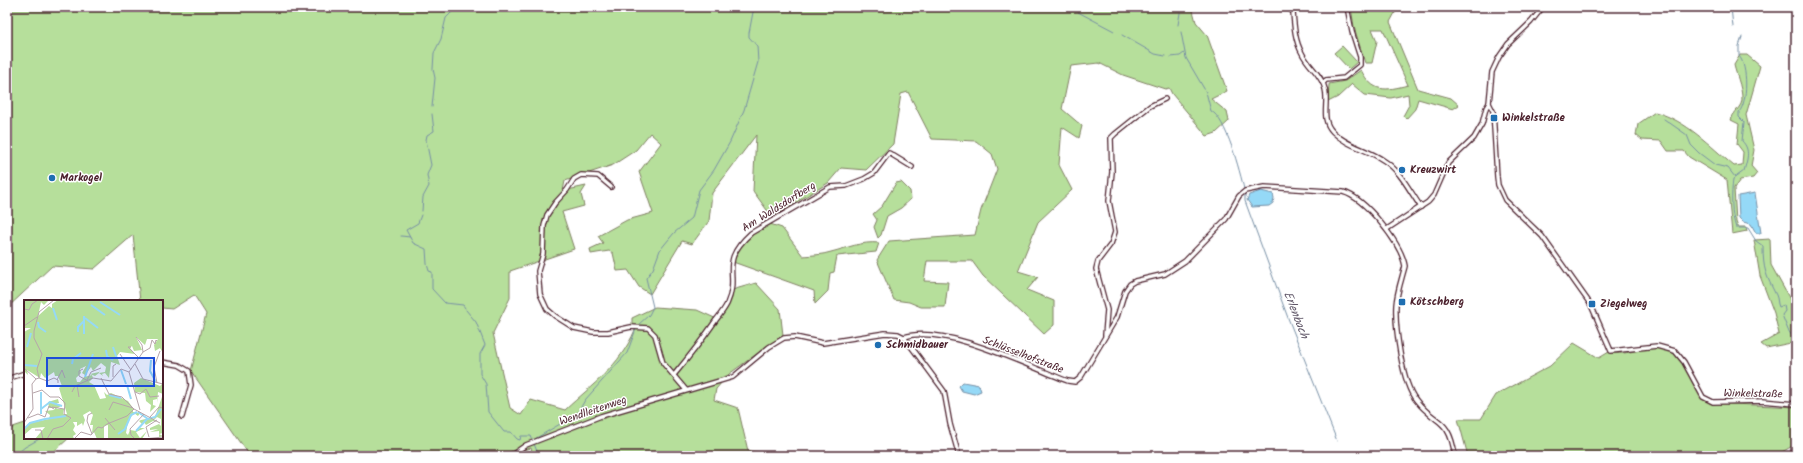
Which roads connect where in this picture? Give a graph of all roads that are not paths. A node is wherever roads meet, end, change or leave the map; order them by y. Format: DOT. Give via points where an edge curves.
graph roads {
  1 [pos="1287,7"];
  2 [pos="1347,7"];
  3 [pos="1543,7"];
  4 [pos="1323,83"];
  5 [pos="1166,99"];
  6 [pos="1489,103"];
  7 [pos="912,167"];
  8 [pos="611,187"];
  9 [pos="1421,207"];
  10 [pos="1387,229"];
  11 [pos="1104,335"];
  12 [pos="904,337"];
  13 [pos="163,362"];
  14 [pos="24,373"];
  15 [pos="674,375"];
  16 [pos="7,379"];
  17 [pos="686,390"];
  18 [pos="1796,404"];
  19 [pos="182,417"];
  20 [pos="510,456"];
  21 [pos="959,456"];
  22 [pos="1455,456"];
  1 -- 4 [label="street" via="1293,12 1296,36 1302,54"];
  2 -- 4 [label="street" via="1360,65 1344,78 1328,79"];
  3 -- 6 [label="street, Winkelstraße" via="1499,56 1492,72"];
  4 -- 9 [label="street" via="1326,90 1325,117 1332,131 1341,139 1381,158 1391,166"];
  5 -- 11 [label="street" via="1150,106 1111,138 1112,172 1109,201 1116,232 1111,244 1098,261 1096,269 1107,310"];
  6 -- 9 [label="street" via="1474,138 1448,163 1434,195"];
  6 -- 18 [label="street, Winkelstraße" via="1493,111 1497,181 1505,200 1542,236 1586,298 1611,351 1656,346 1675,351 1704,398 1712,402 1762,401"];
  7 -- 15 [label="street, Am Waldsdorfberg" via="888,154 874,173 864,179 846,186 830,187 751,233 732,255 730,294 726,305 708,334"];
  8 -- 15 [label="street" via="598,176 582,176 574,179 551,209 544,226 543,254 538,271 540,294 547,309 559,320 574,328 608,332 631,327 648,328 655,336 663,363"];
  9 -- 10 [label="street"];
  10 -- 11 [label="street, Schlüsselhofstraße" via="1364,206 1345,193 1264,187 1251,189 1241,194 1226,219 1185,261 1164,274 1130,284 1125,291 1117,317"];
  10 -- 22 [label="street" via="1405,266 1396,304 1396,318 1407,385 1417,403 1446,426"];
  11 -- 12 [label="street, Schlüsselhofstraße" via="1081,377 1072,382 1006,356 946,337"];
  12 -- 17 [label="street, Schlüsselhofstraße" via="885,333 822,343 795,336 784,338 733,377"];
  12 -- 21 [label="street" via="944,391"];
  13 -- 19 [label="street" via="179,365 189,371 191,385"];
  14 -- 16 [label="street"];
  15 -- 17 [label="street"];
  17 -- 20 [label="street, Wendlleitenweg" via="601,416 533,442"];
}
